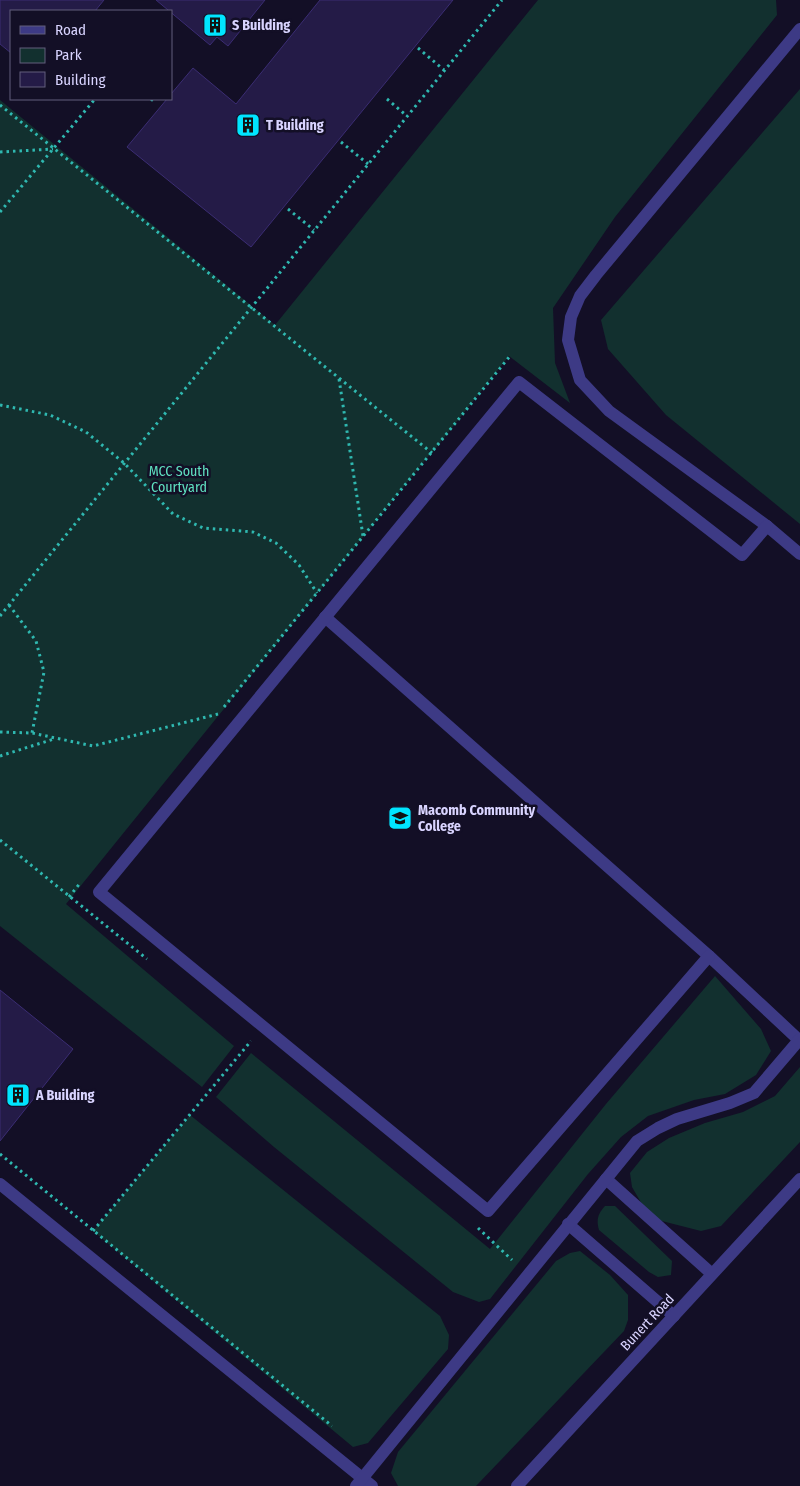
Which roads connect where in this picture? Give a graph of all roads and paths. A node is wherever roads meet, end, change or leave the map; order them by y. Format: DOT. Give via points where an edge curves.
graph roads {
  1 [pos="502,0"];
  2 [pos="800,29"];
  3 [pos="418,48"];
  4 [pos="444,70"];
  5 [pos="387,99"];
  6 [pos="94,100"];
  7 [pos="0,105"];
  8 [pos="407,116"];
  9 [pos="341,142"];
  10 [pos="53,149"];
  11 [pos="0,152"];
  12 [pos="368,164"];
  13 [pos="288,209"];
  14 [pos="0,212"];
  15 [pos="314,230"];
  16 [pos="252,307"];
  17 [pos="510,356"];
  18 [pos="339,378"];
  19 [pos="0,405"];
  20 [pos="432,453"];
  21 [pos="124,464"];
  22 [pos="768,526"];
  23 [pos="363,536"];
  24 [pos="800,554"];
  25 [pos="317,593"];
  26 [pos="8,605"];
  27 [pos="0,616"];
  28 [pos="326,617"];
  29 [pos="218,714"];
  30 [pos="212,722"];
  31 [pos="0,732"];
  32 [pos="32,733"];
  33 [pos="56,739"];
  34 [pos="0,756"];
  35 [pos="82,882"];
  36 [pos="69,897"];
  37 [pos="709,956"];
  38 [pos="800,1039"];
  39 [pos="251,1041"];
  40 [pos="0,1154"];
  41 [pos="606,1179"];
  42 [pos="800,1179"];
  43 [pos="0,1184"];
  44 [pos="568,1224"];
  45 [pos="93,1231"];
  46 [pos="80,1250"];
  47 [pos="712,1274"];
  48 [pos="674,1316"];
  49 [pos="334,1429"];
  50 [pos="364,1484"];
  51 [pos="517,1486"];
  1 -- 4 [label="path"];
  2 -- 22 [label="street" via="596,274 580,296 571,317 568,340 580,380 609,411"];
  3 -- 4 [label="path"];
  4 -- 8 [label="path"];
  5 -- 8 [label="path"];
  6 -- 10 [label="path"];
  7 -- 10 [label="path"];
  8 -- 12 [label="path"];
  9 -- 12 [label="path"];
  10 -- 11 [label="path"];
  10 -- 14 [label="path"];
  10 -- 16 [label="path"];
  12 -- 15 [label="path"];
  13 -- 15 [label="path"];
  15 -- 16 [label="path"];
  16 -- 18 [label="path"];
  16 -- 21 [label="path"];
  17 -- 20 [label="path"];
  18 -- 20 [label="path"];
  18 -- 23 [label="path"];
  19 -- 21 [label="path" via="50,415 86,432"];
  20 -- 23 [label="path"];
  21 -- 25 [label="path" via="173,514 202,528 253,532 276,543 299,565"];
  21 -- 26 [label="path"];
  22 -- 24 [label="street"];
  22 -- 28 [label="street" via="742,555 519,382"];
  23 -- 25 [label="path"];
  25 -- 29 [label="path"];
  26 -- 27 [label="path"];
  26 -- 32 [label="path" via="36,642 44,672"];
  28 -- 37 [label="street"];
  28 -- 37 [label="street" via="99,892 488,1211"];
  29 -- 30 [label="path"];
  29 -- 33 [label="path" via="93,746"];
  31 -- 32 [label="path"];
  32 -- 33 [label="path"];
  33 -- 34 [label="path"];
  35 -- 36 [label="path"];
  37 -- 38 [label="street"];
  38 -- 41 [label="street" via="754,1093 658,1128 637,1141"];
  39 -- 45 [label="path"];
  40 -- 45 [label="path"];
  41 -- 44 [label="street"];
  41 -- 47 [label="street"];
  42 -- 47 [label="street, Bunert Road"];
  43 -- 46 [label="street"];
  44 -- 48 [label="street"];
  44 -- 50 [label="street"];
  45 -- 46 [label="path"];
  45 -- 49 [label="path"];
  46 -- 50 [label="street"];
  47 -- 48 [label="street, Bunert Road"];
  48 -- 51 [label="street, Bunert Road"];
}
